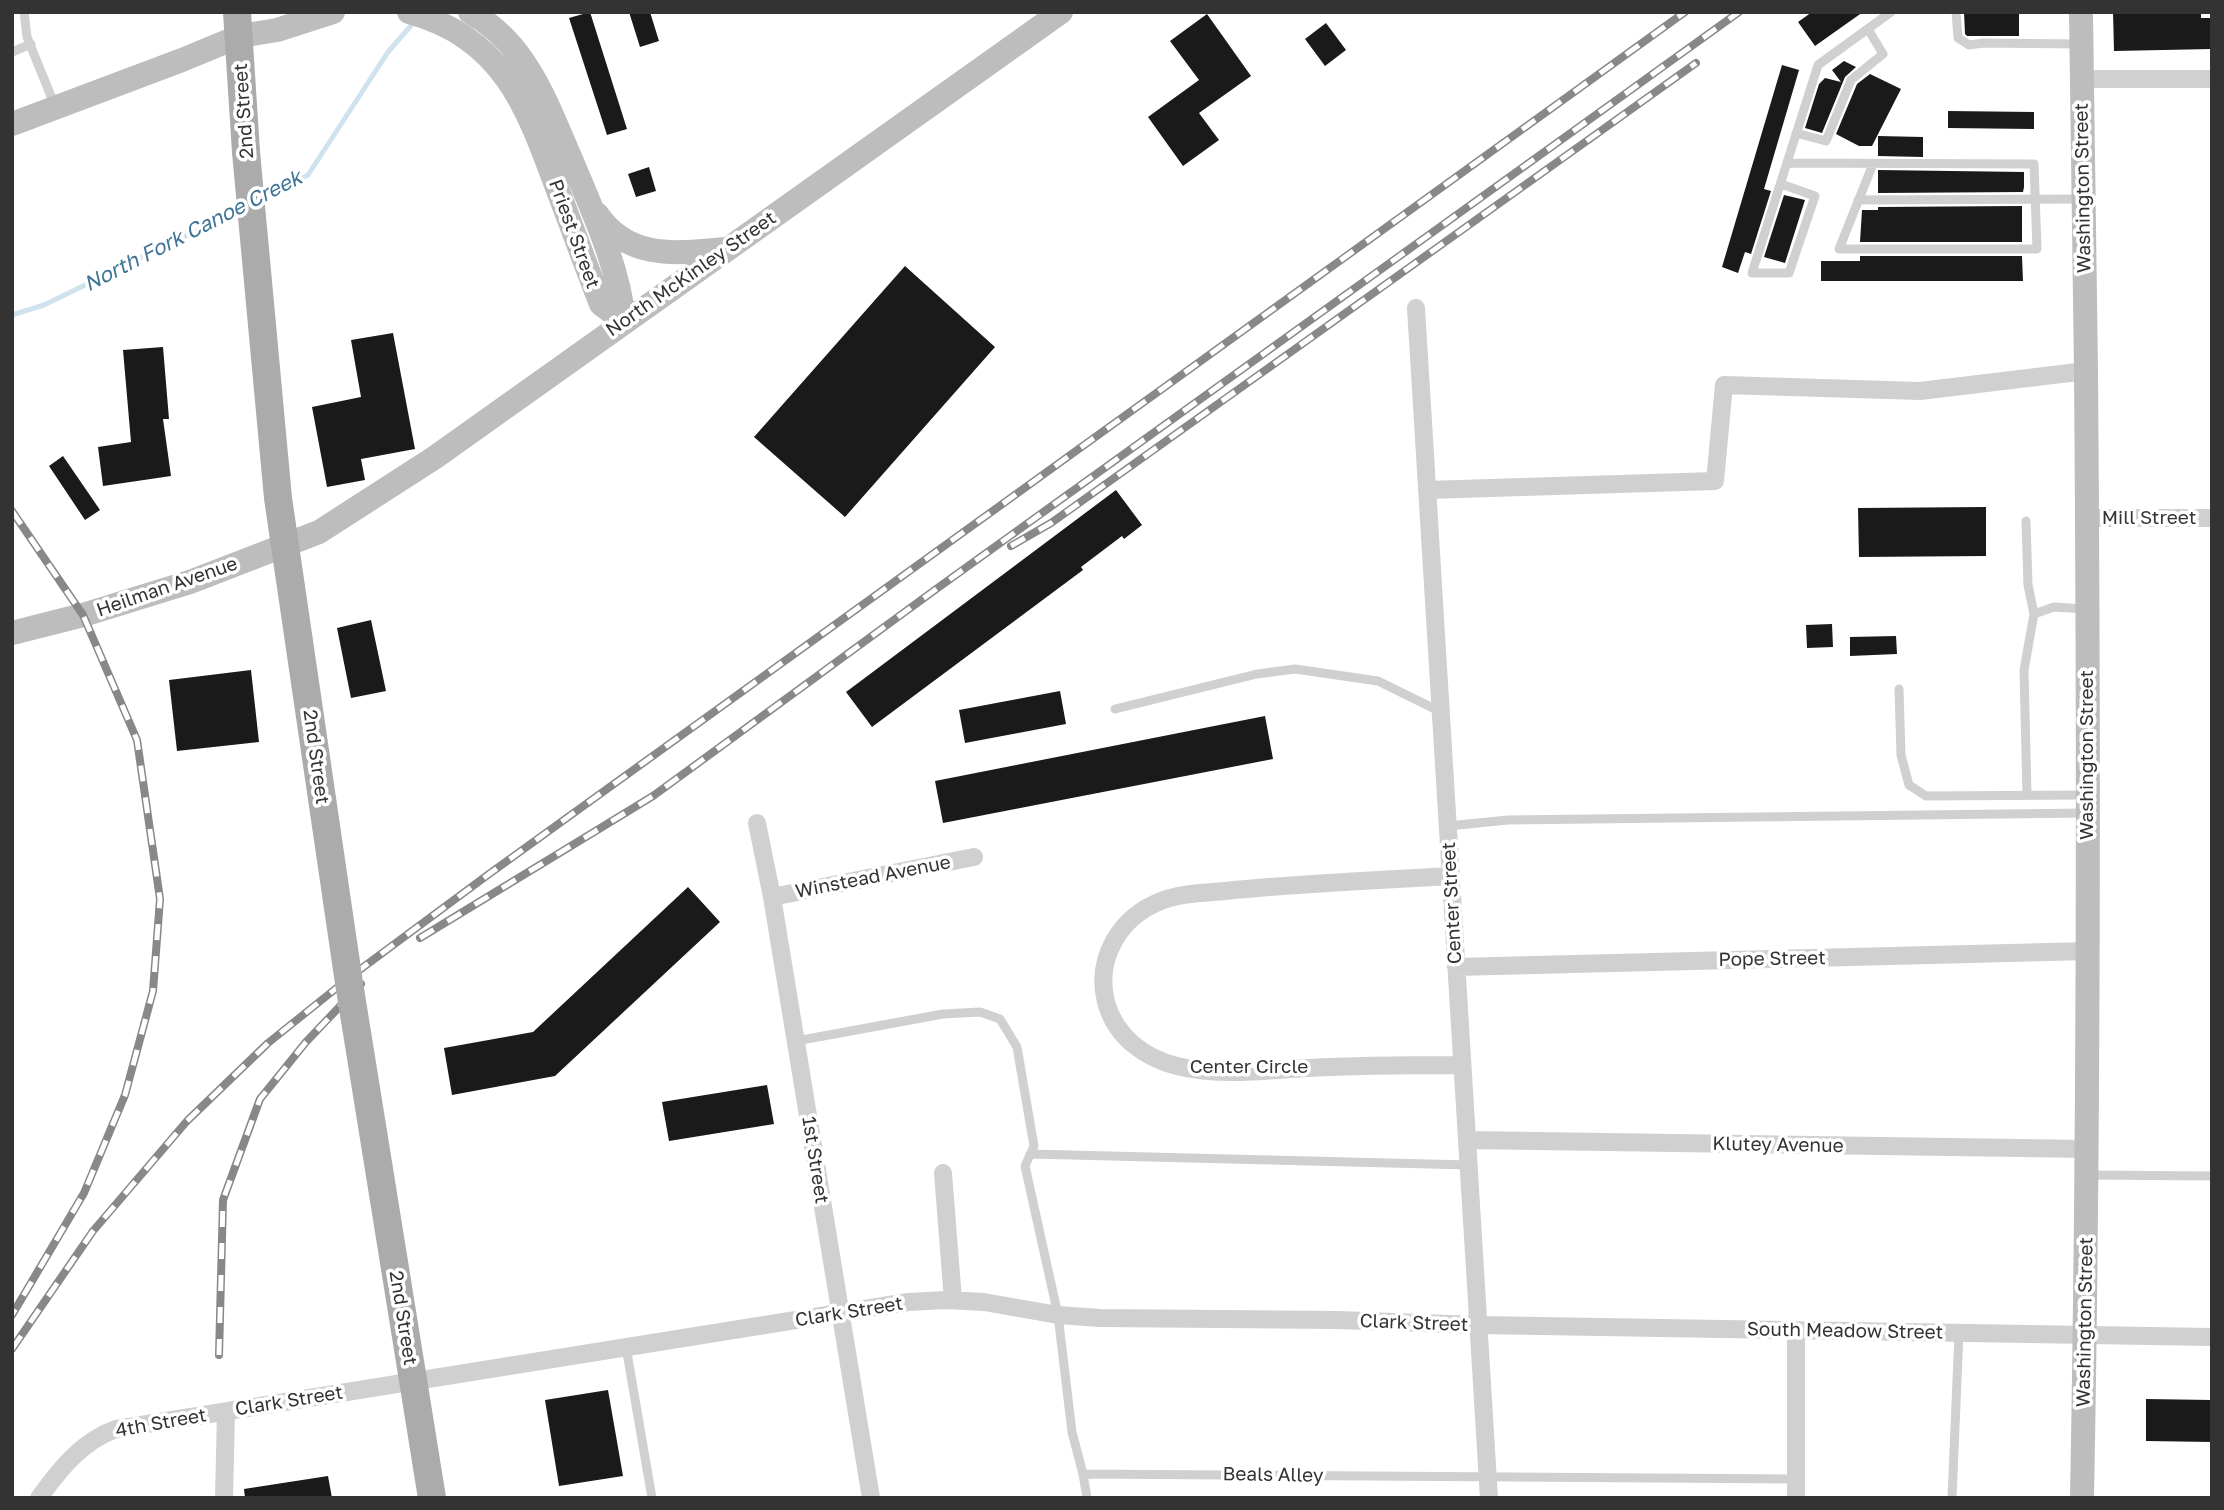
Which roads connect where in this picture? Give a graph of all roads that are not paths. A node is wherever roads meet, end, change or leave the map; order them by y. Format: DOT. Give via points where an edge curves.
graph roads {
  1 [pos="24,12"];
  2 [pos="264,12"];
  3 [pos="333,12"];
  4 [pos="409,12"];
  5 [pos="1891,12"];
  6 [pos="1956,12"];
  7 [pos="2081,12"];
  8 [pos="1047,19"];
  9 [pos="470,21"];
  10 [pos="238,24"];
  11 [pos="1868,29"];
  12 [pos="31,44"];
  13 [pos="2081,44"];
  14 [pos="12,52"];
  15 [pos="2082,79"];
  16 [pos="2212,79"];
  17 [pos="55,108"];
  18 [pos="12,124"];
  19 [pos="1796,133"];
  20 [pos="1787,163"];
  21 [pos="1873,164"];
  22 [pos="1780,184"];
  23 [pos="2084,199"];
  24 [pos="1858,200"];
  25 [pos="2035,201"];
  26 [pos="589,202"];
  27 [pos="727,248"];
  28 [pos="1416,308"];
  29 [pos="624,321"];
  30 [pos="2086,371"];
  31 [pos="1427,490"];
  32 [pos="2086,518"];
  33 [pos="2212,518"];
  34 [pos="2026,521"];
  35 [pos="319,531"];
  36 [pos="2086,609"];
  37 [pos="2034,614"];
  38 [pos="12,633"];
  39 [pos="1899,689"];
  40 [pos="1115,709"];
  41 [pos="1441,712"];
  42 [pos="2027,795"];
  43 [pos="2088,804"];
  44 [pos="757,823"];
  45 [pos="1448,826"];
  46 [pos="974,857"];
  47 [pos="1451,876"];
  48 [pos="772,897"];
  49 [pos="2088,951"];
  50 [pos="1456,967"];
  51 [pos="796,1041"];
  52 [pos="1462,1065"];
  53 [pos="1467,1140"];
  54 [pos="2088,1149"];
  55 [pos="1030,1154"];
  56 [pos="1469,1165"];
  57 [pos="943,1172"];
  58 [pos="2087,1175"];
  59 [pos="2212,1176"];
  60 [pos="953,1300"];
  61 [pos="840,1312"];
  62 [pos="1058,1315"];
  63 [pos="1478,1325"];
  64 [pos="1796,1330"];
  65 [pos="1959,1333"];
  66 [pos="2085,1335"];
  67 [pos="2212,1337"];
  68 [pos="626,1347"];
  69 [pos="226,1412"];
  70 [pos="1083,1474"];
  71 [pos="1488,1477"];
  72 [pos="1796,1479"];
  73 [pos="39,1498"];
  74 [pos="224,1498"];
  75 [pos="432,1498"];
  76 [pos="652,1498"];
  77 [pos="871,1498"];
  78 [pos="1087,1498"];
  79 [pos="1489,1498"];
  80 [pos="1796,1498"];
  81 [pos="1952,1498"];
  82 [pos="2082,1498"];
  1 -- 12 [label="lane"];
  2 -- 10 [label="street"];
  3 -- 10 [label="street" via="277,30"];
  4 -- 9 [label="street, Priest Street" via="435,20"];
  5 -- 11 [label="lane"];
  6 -- 13 [label="lane" via="1958,37 1969,45"];
  7 -- 13 [label="street, Washington Street"];
  8 -- 27 [label="street, North McKinley Street"];
  9 -- 26 [label="street, Priest Street" via="499,33 532,74"];
  9 -- 29 [label="street, Priest Street" via="524,104 601,304"];
  10 -- 17 [label="street" via="182,61"];
  10 -- 75 [label="main road, 2nd Street, bridge" via="278,498 351,996"];
  11 -- 19 [label="lane" via="1818,65"];
  11 -- 19 [label="lane" via="1883,54 1851,80 1826,141"];
  12 -- 14 [label="lane"];
  12 -- 17 [label="lane"];
  13 -- 15 [label="street, Washington Street"];
  15 -- 16 [label="street"];
  15 -- 23 [label="street, Washington Street"];
  17 -- 18 [label="street"];
  19 -- 20 [label="lane"];
  20 -- 21 [label="lane"];
  20 -- 22 [label="lane"];
  21 -- 24 [label="lane"];
  21 -- 25 [label="lane" via="2034,164"];
  22 -- 22 [label="lane" via="1764,235 1752,273 1789,273 1815,196"];
  23 -- 25 [label="lane"];
  23 -- 30 [label="street, Washington Street"];
  24 -- 25 [label="lane"];
  24 -- 25 [label="lane" via="1839,249 2037,250"];
  26 -- 27 [label="street" via="615,235 632,245 664,252"];
  26 -- 29 [label="street, Priest Street" via="622,294"];
  27 -- 29 [label="street, North McKinley Street"];
  28 -- 31 [label="street, Center Street"];
  29 -- 35 [label="street, North McKinley Street" via="434,458"];
  30 -- 31 [label="street" via="1920,391 1724,385 1715,481"];
  30 -- 32 [label="street, Washington Street"];
  31 -- 41 [label="street, Center Street"];
  32 -- 33 [label="street, Mill Street"];
  32 -- 36 [label="street, Washington Street"];
  34 -- 37 [label="lane" via="2028,586"];
  35 -- 38 [label="street, Heilman Avenue" via="190,582"];
  36 -- 37 [label="lane" via="2054,607"];
  36 -- 43 [label="street, Washington Street"];
  37 -- 42 [label="lane" via="2024,670"];
  39 -- 42 [label="lane" via="1901,755 1909,785 1926,796"];
  40 -- 41 [label="lane" via="1257,674 1296,669 1378,681"];
  41 -- 45 [label="street, Center Street"];
  42 -- 43 [label="lane"];
  43 -- 45 [label="lane" via="1508,820"];
  43 -- 49 [label="street, Washington Street"];
  44 -- 48 [label="street, 1st Street"];
  45 -- 47 [label="street, Center Street"];
  46 -- 48 [label="street, Winstead Avenue"];
  47 -- 50 [label="street, Center Street"];
  47 -- 52 [label="street, Center Circle" via="1264,887 1163,900 1132,918 1119,932 1104,966 1103,984 1111,1018 1132,1044 1179,1067 1238,1071"];
  48 -- 51 [label="street, 1st Street"];
  49 -- 50 [label="street, Pope Street"];
  49 -- 54 [label="street, Washington Street"];
  50 -- 52 [label="street, Center Street"];
  51 -- 55 [label="lane" via="943,1014 980,1012 1000,1019 1017,1047 1034,1146"];
  51 -- 61 [label="street, 1st Street"];
  52 -- 53 [label="street, Center Street"];
  53 -- 54 [label="street, Klutey Avenue"];
  53 -- 56 [label="street, Center Street"];
  54 -- 58 [label="street, Washington Street"];
  55 -- 56 [label="lane"];
  55 -- 62 [label="lane" via="1025,1166"];
  56 -- 63 [label="street, Center Street"];
  57 -- 60 [label="street"];
  58 -- 59 [label="lane"];
  58 -- 66 [label="street, Washington Street"];
  60 -- 61 [label="street, Clark Street"];
  60 -- 62 [label="street, Clark Street"];
  61 -- 68 [label="street, Clark Street"];
  61 -- 77 [label="street, 1st Street"];
  62 -- 63 [label="street, Clark Street"];
  62 -- 70 [label="lane" via="1072,1432"];
  63 -- 64 [label="street, South Meadow Street"];
  63 -- 71 [label="street, Center Street"];
  64 -- 65 [label="street, South Meadow Street"];
  64 -- 72 [label="street"];
  65 -- 66 [label="street, South Meadow Street"];
  65 -- 81 [label="lane"];
  66 -- 67 [label="street, South Meadow Street"];
  66 -- 82 [label="street, Washington Street"];
  68 -- 69 [label="street, Clark Street"];
  68 -- 76 [label="lane"];
  69 -- 73 [label="street, 4th Street" via="104,1433 71,1458"];
  69 -- 74 [label="street"];
  70 -- 71 [label="lane, Beals Alley"];
  70 -- 78 [label="lane"];
  71 -- 72 [label="lane, Beals Alley"];
  71 -- 79 [label="street, Center Street"];
  72 -- 80 [label="street"];
}
